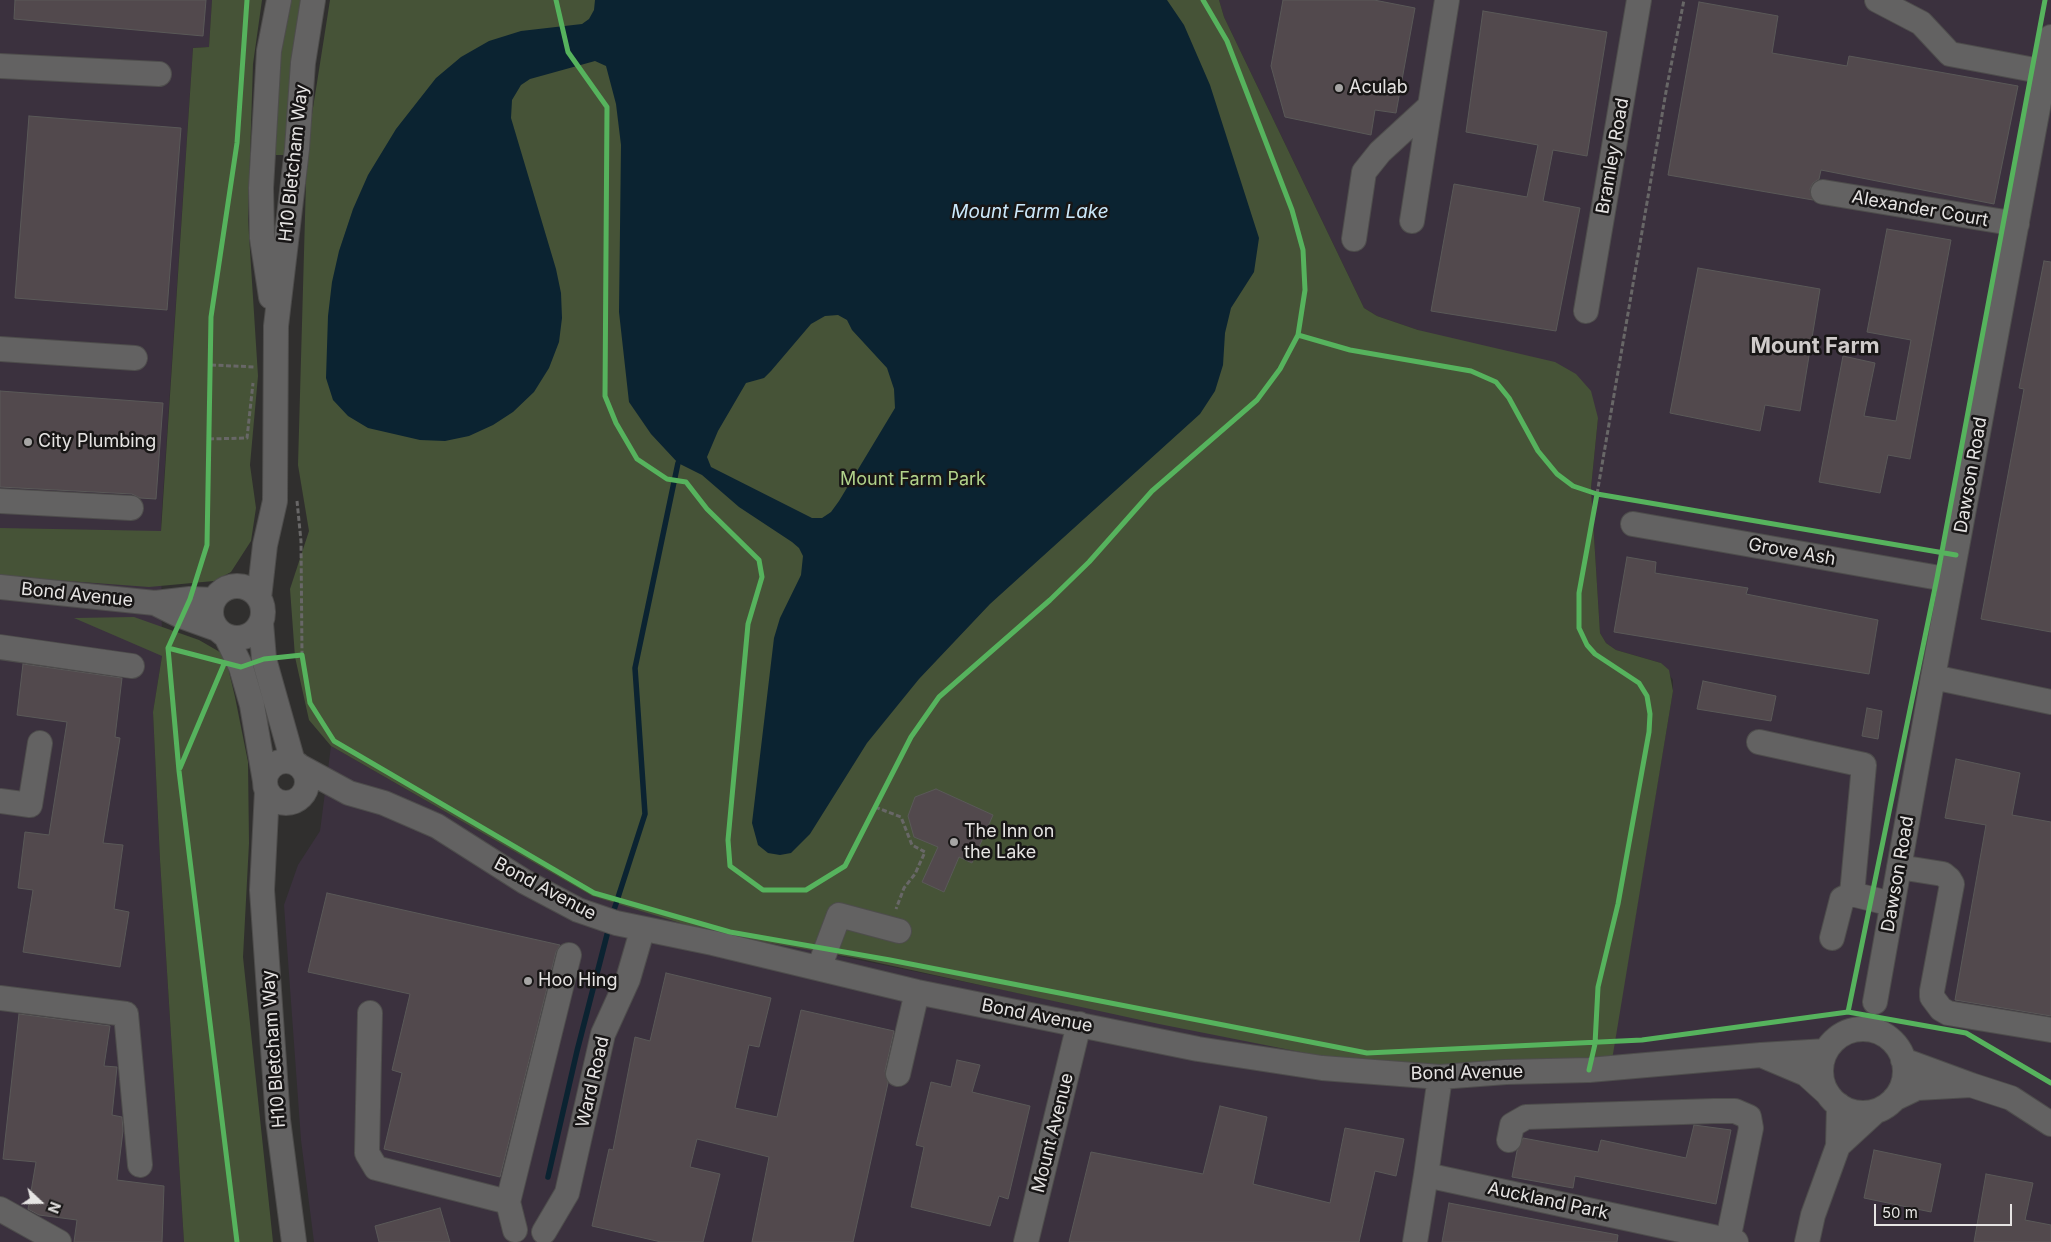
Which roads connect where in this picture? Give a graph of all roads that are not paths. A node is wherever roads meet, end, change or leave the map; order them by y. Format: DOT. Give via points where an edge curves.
graph roads {
  1 [pos="279,0"];
  2 [pos="313,0"];
  3 [pos="1447,0"];
  4 [pos="1640,0"];
  5 [pos="1877,0"];
  6 [pos="2051,37"];
  7 [pos="0,66"];
  8 [pos="2045,72"];
  9 [pos="159,74"];
  10 [pos="1430,106"];
  11 [pos="1823,192"];
  12 [pos="1412,221"];
  13 [pos="2017,224"];
  14 [pos="1354,239"];
  15 [pos="1586,311"];
  16 [pos="276,326"];
  17 [pos="0,349"];
  18 [pos="135,358"];
  19 [pos="0,501"];
  20 [pos="131,508"];
  21 [pos="1632,524"];
  22 [pos="265,545"];
  23 [pos="1951,580"];
  24 [pos="1,594"];
  25 [pos="221,594"];
  26 [pos="259,598"];
  27 [pos="155,603"];
  28 [pos="261,623"];
  29 [pos="221,632"];
  30 [pos="0,647"];
  31 [pos="132,666"];
  32 [pos="1933,677"];
  33 [pos="2051,702"];
  34 [pos="1759,742"];
  35 [pos="40,743"];
  36 [pos="297,764"];
  37 [pos="280,793"];
  38 [pos="349,793"];
  39 [pos="0,800"];
  40 [pos="1899,867"];
  41 [pos="1852,894"];
  42 [pos="1892,904"];
  43 [pos="893,929"];
  44 [pos="642,931"];
  45 [pos="1832,938"];
  46 [pos="569,955"];
  47 [pos="819,968"];
  48 [pos="918,992"];
  49 [pos="0,998"];
  50 [pos="1875,1002"];
  51 [pos="370,1013"];
  52 [pos="1079,1024"];
  53 [pos="2051,1030"];
  54 [pos="1849,1031"];
  55 [pos="1881,1034"];
  56 [pos="1826,1051"];
  57 [pos="1760,1055"];
  58 [pos="1903,1060"];
  59 [pos="898,1074"];
  60 [pos="1440,1077"];
  61 [pos="1971,1085"];
  62 [pos="1833,1100"];
  63 [pos="1885,1105"];
  64 [pos="2051,1124"];
  65 [pos="1509,1140"];
  66 [pos="1838,1146"];
  67 [pos="140,1165"];
  68 [pos="1426,1175"];
  69 [pos="508,1202"];
  70 [pos="0,1209"];
  71 [pos="509,1236"];
  72 [pos="548,1237"];
  73 [pos="1732,1241"];
  74 [pos="59,1242"];
  75 [pos="294,1242"];
  76 [pos="1026,1242"];
  77 [pos="1415,1242"];
  78 [pos="1807,1242"];
  1 -- 16 [label="street, H10 Bletcham Way" via="270,52 261,188 262,238"];
  2 -- 16 [label="street, H10 Bletcham Way" via="303,63 297,149"];
  3 -- 10 [label="street"];
  4 -- 15 [label="street, Bramley Road"];
  5 -- 8 [label="street" via="1921,23 1950,54"];
  6 -- 8 [label="street, Dawson Road"];
  7 -- 9 [label="street"];
  8 -- 13 [label="street, Dawson Road"];
  10 -- 12 [label="street"];
  10 -- 14 [label="street" via="1380,152 1364,172"];
  11 -- 13 [label="street, Alexander Court"];
  13 -- 23 [label="street, Dawson Road"];
  16 -- 22 [label="street, H10 Bletcham Way" via="275,501"];
  17 -- 18 [label="street"];
  19 -- 20 [label="street"];
  21 -- 23 [label="street, Grove Ash"];
  22 -- 25 [label="street, H10 Bletcham Way"];
  22 -- 26 [label="street, H10 Bletcham Way"];
  23 -- 32 [label="street, Dawson Road"];
  24 -- 27 [label="street, Bond Avenue"];
  25 -- 26 [label="street" via="241,586"];
  25 -- 27 [label="street, Bond Avenue"];
  25 -- 29 [label="street" via="211,614"];
  26 -- 28 [label="street"];
  27 -- 29 [label="street, Bond Avenue"];
  28 -- 29 [label="street" via="250,635 242,638"];
  28 -- 36 [label="street" via="264,659"];
  29 -- 37 [label="street" via="241,668"];
  30 -- 31 [label="street"];
  32 -- 33 [label="street"];
  32 -- 40 [label="street, Dawson Road"];
  34 -- 41 [label="street" via="1864,765"];
  35 -- 39 [label="street" via="30,805"];
  36 -- 37 [label="street" via="305,772 307,784"];
  36 -- 37 [label="street" via="280,761 266,775"];
  36 -- 38 [label="street, Bond Avenue"];
  37 -- 38 [label="street, Bond Avenue"];
  37 -- 75 [label="street, H10 Bletcham Way" via="263,855 262,890 278,1120"];
  38 -- 44 [label="street, Bond Avenue" via="384,803 437,826 525,882 578,910"];
  40 -- 42 [label="street, Dawson Road"];
  40 -- 53 [label="street" via="1943,874 1952,884 1932,991 1940,1009"];
  41 -- 42 [label="street"];
  41 -- 45 [label="street" via="1842,899"];
  42 -- 50 [label="street, Dawson Road"];
  43 -- 47 [label="street" via="839,915"];
  44 -- 47 [label="street, Bond Avenue" via="713,943"];
  44 -- 72 [label="street, Ward Road" via="628,979 603,1034 567,1193"];
  46 -- 69 [label="street"];
  47 -- 48 [label="street, Bond Avenue"];
  48 -- 52 [label="street, Bond Avenue"];
  48 -- 59 [label="street"];
  49 -- 67 [label="street" via="126,1014"];
  50 -- 54 [label="street"];
  50 -- 55 [label="street, Dawson Road"];
  51 -- 69 [label="street" via="368,1153 376,1168"];
  52 -- 60 [label="street, Bond Avenue" via="1198,1050 1322,1068"];
  52 -- 76 [label="street, Mount Avenue"];
  54 -- 55 [label="street" via="1866,1029"];
  54 -- 56 [label="street"];
  55 -- 58 [label="street" via="1893,1042"];
  56 -- 57 [label="street, Bond Avenue"];
  56 -- 62 [label="street" via="1821,1073"];
  57 -- 60 [label="street, Bond Avenue" via="1589,1070"];
  57 -- 62 [label="street, Bond Avenue" via="1806,1074"];
  58 -- 61 [label="street"];
  58 -- 63 [label="street" via="1901,1087"];
  60 -- 68 [label="street"];
  61 -- 63 [label="street" via="1917,1088"];
  61 -- 64 [label="street" via="2011,1098"];
  62 -- 63 [label="street" via="1851,1111 1864,1113"];
  62 -- 66 [label="street"];
  63 -- 66 [label="street"];
  65 -- 73 [label="street" via="1512,1125 1526,1117 1734,1111 1749,1117 1751,1128"];
  66 -- 78 [label="street" via="1813,1215"];
  68 -- 73 [label="street, Auckland Park"];
  68 -- 77 [label="street"];
  69 -- 71 [label="street"];
  70 -- 74 [label="street"];
  71 -- 72 [label="street" via="525,1227 535,1228"];
}
